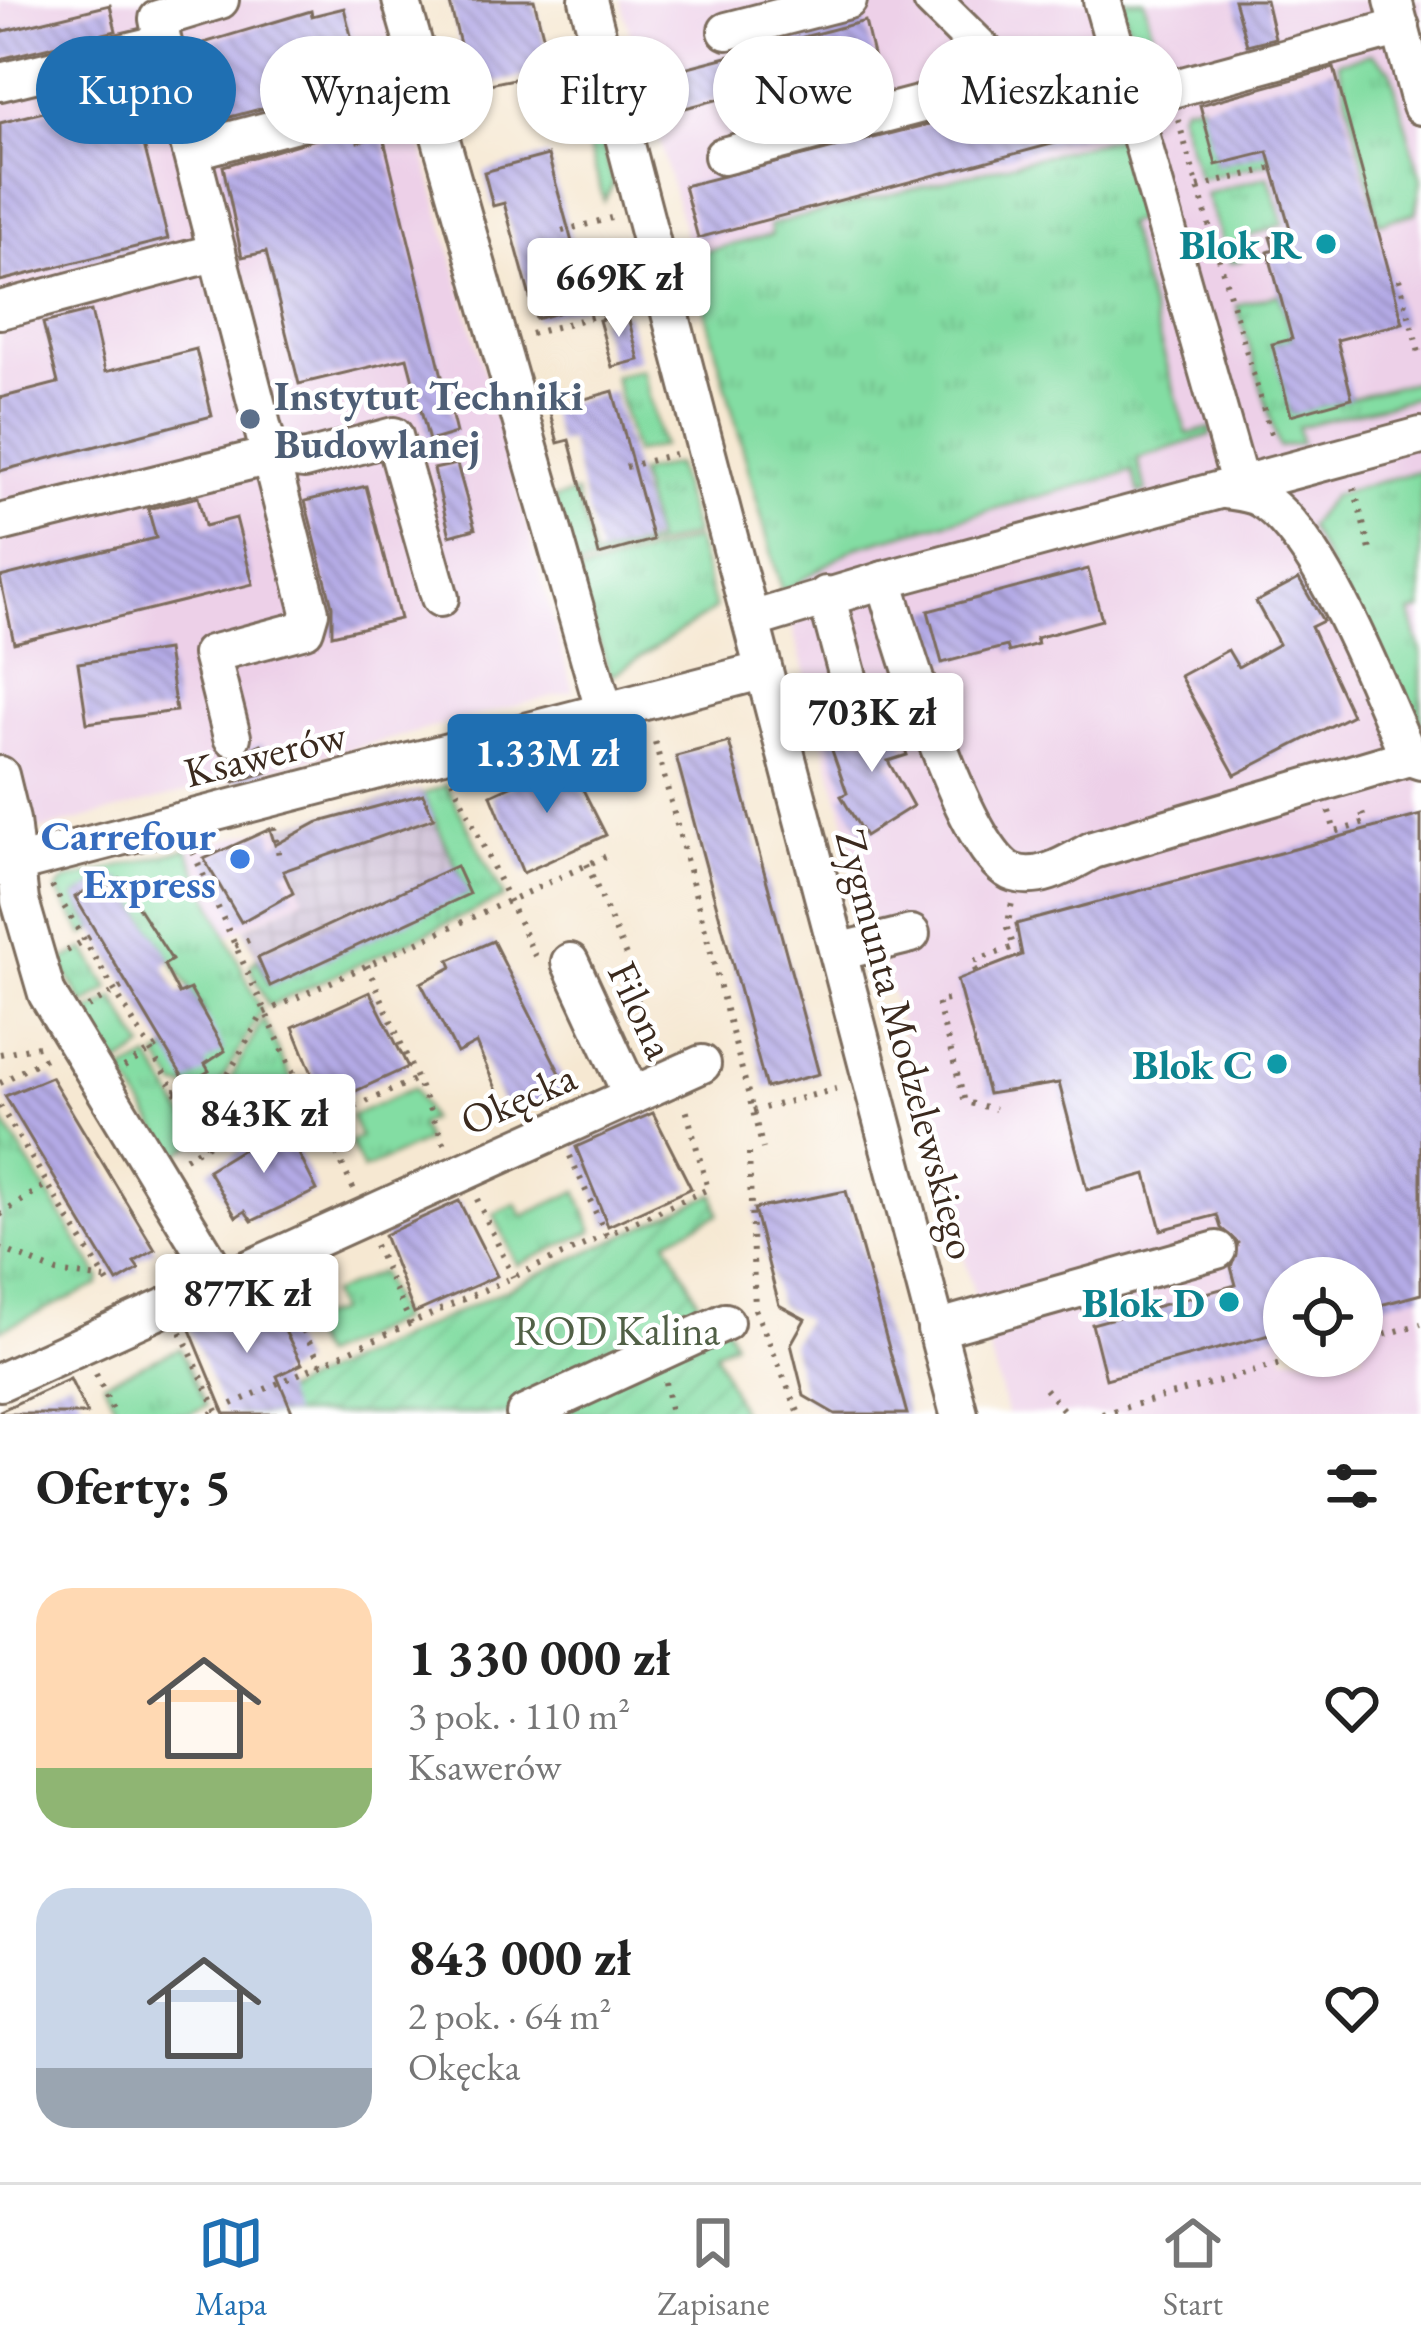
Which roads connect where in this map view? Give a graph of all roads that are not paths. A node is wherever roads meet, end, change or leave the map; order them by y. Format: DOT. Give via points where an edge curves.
graph roads {
  1 [pos="220,0"];
  2 [pos="401,0"];
  3 [pos="588,0"];
  4 [pos="848,0"];
  5 [pos="932,0"];
  6 [pos="1102,0"];
  7 [pos="1397,14"];
  8 [pos="158,21"];
  9 [pos="728,32"];
  10 [pos="968,36"];
  11 [pos="1112,36"];
  12 [pos="0,82"];
  13 [pos="1182,83"];
  14 [pos="918,105"];
  15 [pos="1421,106"];
  16 [pos="260,132"];
  17 [pos="1141,144"];
  18 [pos="191,151"];
  19 [pos="723,156"];
  20 [pos="218,252"];
  21 [pos="0,310"];
  22 [pos="1421,436"];
  23 [pos="271,455"];
  24 [pos="1229,487"];
  25 [pos="0,523"];
  26 [pos="884,580"];
  27 [pos="826,596"];
  28 [pos="440,598"];
  29 [pos="752,620"];
  30 [pos="761,671"];
  31 [pos="605,713"];
  32 [pos="859,718"];
  33 [pos="232,737"];
  34 [pos="1415,759"];
  35 [pos="0,775"];
  36 [pos="8,866"];
  37 [pos="911,934"];
  38 [pos="838,952"];
  39 [pos="557,968"];
  40 [pos="683,1073"];
  41 [pos="632,1096"];
  42 [pos="1216,1250"];
  43 [pos="221,1281"];
  44 [pos="725,1322"];
  45 [pos="936,1328"];
  46 [pos="0,1382"];
  47 [pos="525,1414"];
  48 [pos="959,1414"];
  1 -- 8 [label="street"];
  2 -- 31 [label="street"];
  3 -- 29 [label="street, Zygmunta Modzelewskiego"];
  4 -- 9 [label="street"];
  5 -- 10 [label="street"];
  6 -- 11 [label="street"];
  7 -- 13 [label="street"];
  7 -- 15 [label="street"];
  8 -- 12 [label="street"];
  8 -- 18 [label="street"];
  14 -- 19 [label="street"];
  16 -- 18 [label="street"];
  17 -- 24 [label="street"];
  18 -- 20 [label="street"];
  20 -- 21 [label="street"];
  20 -- 23 [label="street"];
  22 -- 24 [label="street"];
  23 -- 25 [label="street"];
  23 -- 28 [label="street" via="304,460 394,436"];
  23 -- 33 [label="street" via="310,612 305,629 211,654"];
  24 -- 26 [label="street"];
  24 -- 34 [label="street" via="1278,512 1334,592"];
  26 -- 27 [label="street"];
  26 -- 34 [label="street" via="924,715 981,844 1013,873 1056,870 1093,850"];
  27 -- 29 [label="street"];
  27 -- 32 [label="street"];
  29 -- 30 [label="street, Zygmunta Modzelewskiego"];
  30 -- 31 [label="street, Ksawerów"];
  30 -- 38 [label="street, Zygmunta Modzelewskiego"];
  31 -- 36 [label="street, Ksawerów"];
  35 -- 36 [label="street"];
  36 -- 43 [label="street" via="47,994"];
  37 -- 38 [label="street"];
  38 -- 45 [label="street, Zygmunta Modzelewskiego"];
  39 -- 41 [label="street, Filona"];
  40 -- 41 [label="street, Okęcka"];
  41 -- 43 [label="street, Okęcka"];
  42 -- 45 [label="street"];
  43 -- 46 [label="street, Okęcka"];
  44 -- 47 [label="street"];
  45 -- 48 [label="street, Zygmunta Modzelewskiego"];
}
